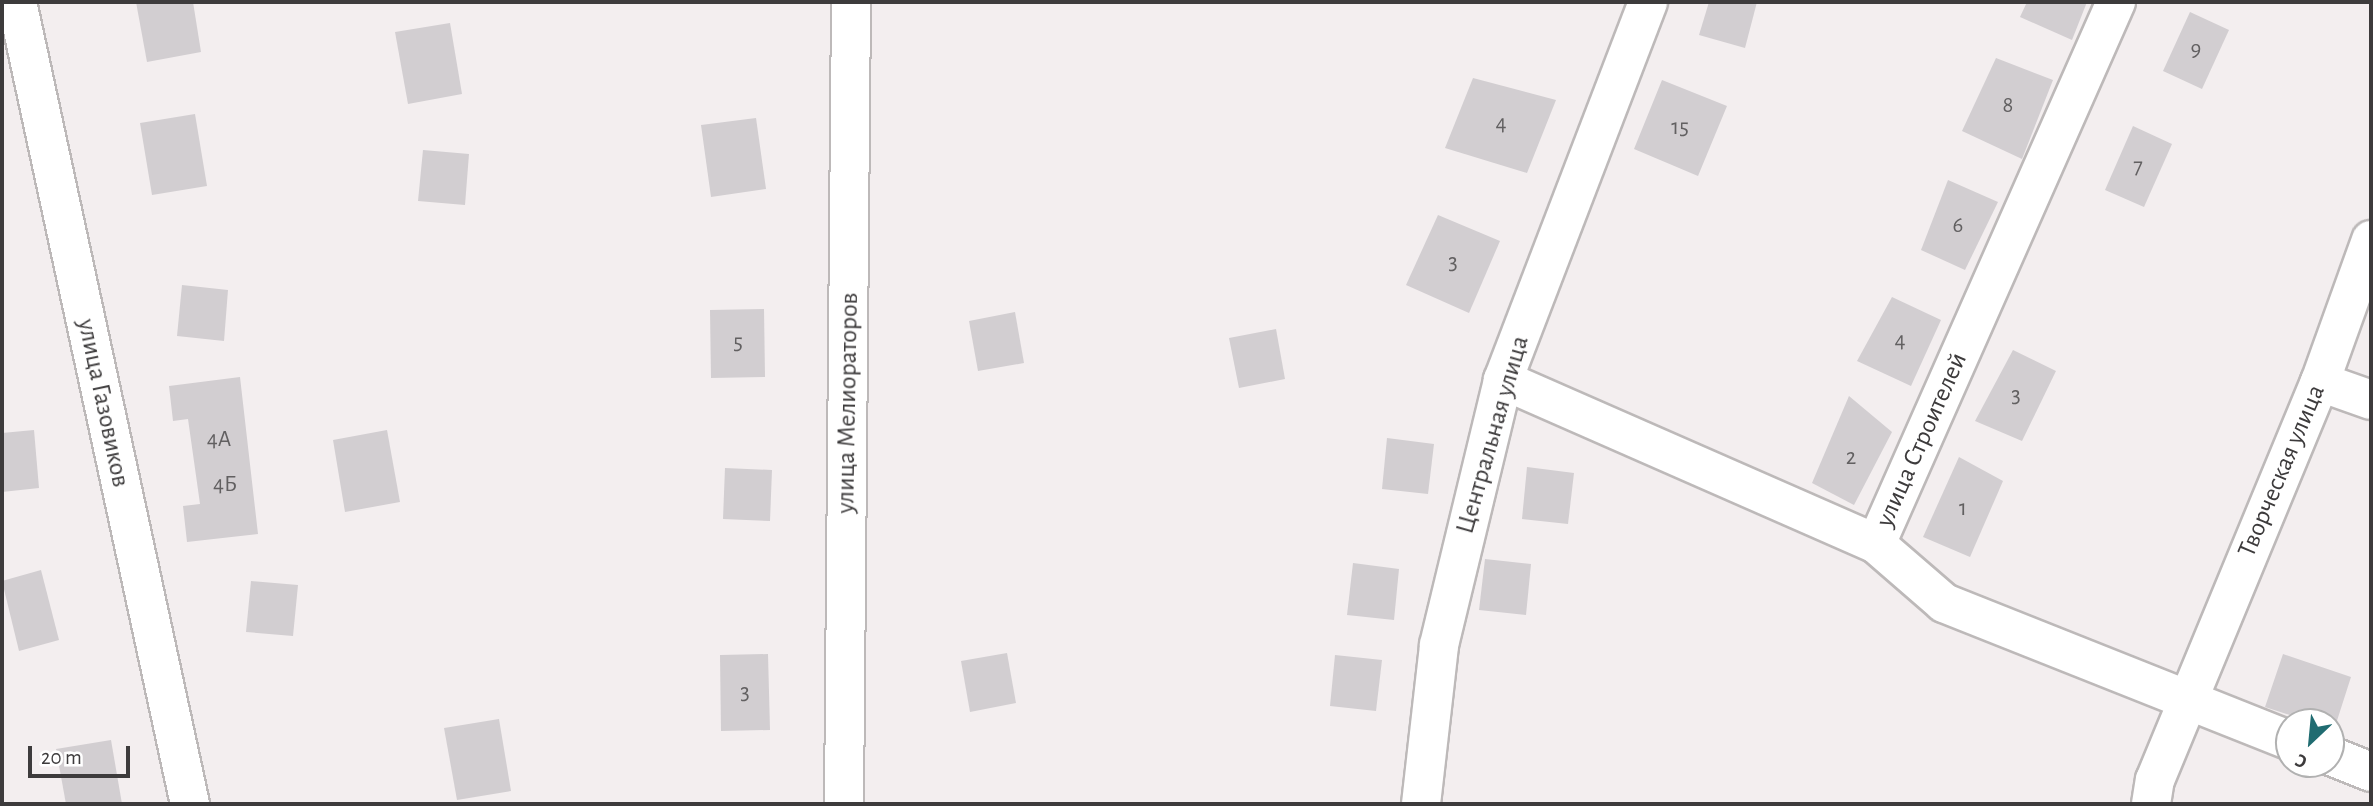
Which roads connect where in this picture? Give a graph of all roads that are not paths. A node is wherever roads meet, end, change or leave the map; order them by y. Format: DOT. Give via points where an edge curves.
graph roads {
  1 [pos="16,2"];
  2 [pos="851,2"];
  3 [pos="1648,2"];
  4 [pos="2116,2"];
  5 [pos="2371,240"];
  6 [pos="1503,380"];
  7 [pos="2320,382"];
  8 [pos="2371,400"];
  9 [pos="1876,544"];
  10 [pos="2186,699"];
  11 [pos="2275,734"];
  12 [pos="2345,762"];
  13 [pos="2371,772"];
  14 [pos="190,804"];
  15 [pos="844,804"];
  16 [pos="1421,804"];
  17 [pos="2151,804"];
  1 -- 14 [label="street, улица Газовиков"];
  2 -- 15 [label="street, улица Мелиораторов"];
  3 -- 6 [label="street, Центральная улица"];
  4 -- 9 [label="street, улица Строителей"];
  5 -- 7 [label="street, Творческая улица"];
  6 -- 9 [label="street, улица Строителей"];
  6 -- 16 [label="street, Центральная улица" via="1439,645"];
  7 -- 8 [label="street"];
  7 -- 10 [label="street, Творческая улица"];
  9 -- 10 [label="street" via="1944,603"];
  10 -- 11 [label="street"];
  10 -- 17 [label="street, Творческая улица" via="2155,780"];
  12 -- 13 [label="street"];
}
